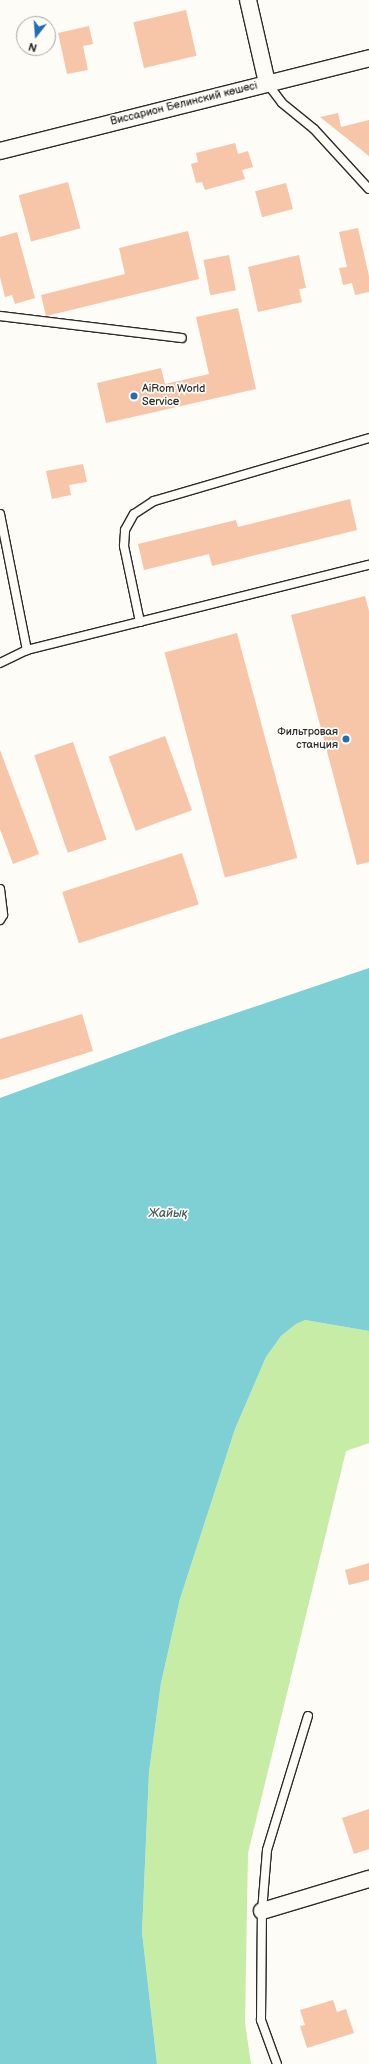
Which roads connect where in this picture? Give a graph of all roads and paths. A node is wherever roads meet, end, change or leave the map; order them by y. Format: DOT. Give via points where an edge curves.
graph roads {
  1 [pos="248,0"];
  2 [pos="369,58"];
  3 [pos="267,83"];
  4 [pos="0,151"];
  5 [pos="369,189"];
  6 [pos="0,316"];
  7 [pos="182,338"];
  8 [pos="369,438"];
  9 [pos="0,514"];
  10 [pos="369,565"];
  11 [pos="140,622"];
  12 [pos="27,650"];
  13 [pos="0,663"];
  14 [pos="0,889"];
  15 [pos="0,920"];
  16 [pos="308,1716"];
  17 [pos="369,1880"];
  18 [pos="262,1911"];
  19 [pos="277,2064"];
  1 -- 3 [label="street"];
  2 -- 3 [label="street, Виссарион Белинский көшесі"];
  3 -- 4 [label="street, Виссарион Белинский көшесі"];
  3 -- 5 [label="lane" via="282,103 314,129"];
  6 -- 7 [label="lane"];
  8 -- 11 [label="lane" via="154,501 134,514 125,530 124,546"];
  9 -- 12 [label="lane"];
  10 -- 11 [label="lane"];
  11 -- 12 [label="lane"];
  12 -- 13 [label="lane"];
  14 -- 15 [label="lane"];
  16 -- 18 [label="lane" via="267,1850"];
  17 -- 18 [label="street"];
  18 -- 19 [label="lane" via="261,2020"];
}
